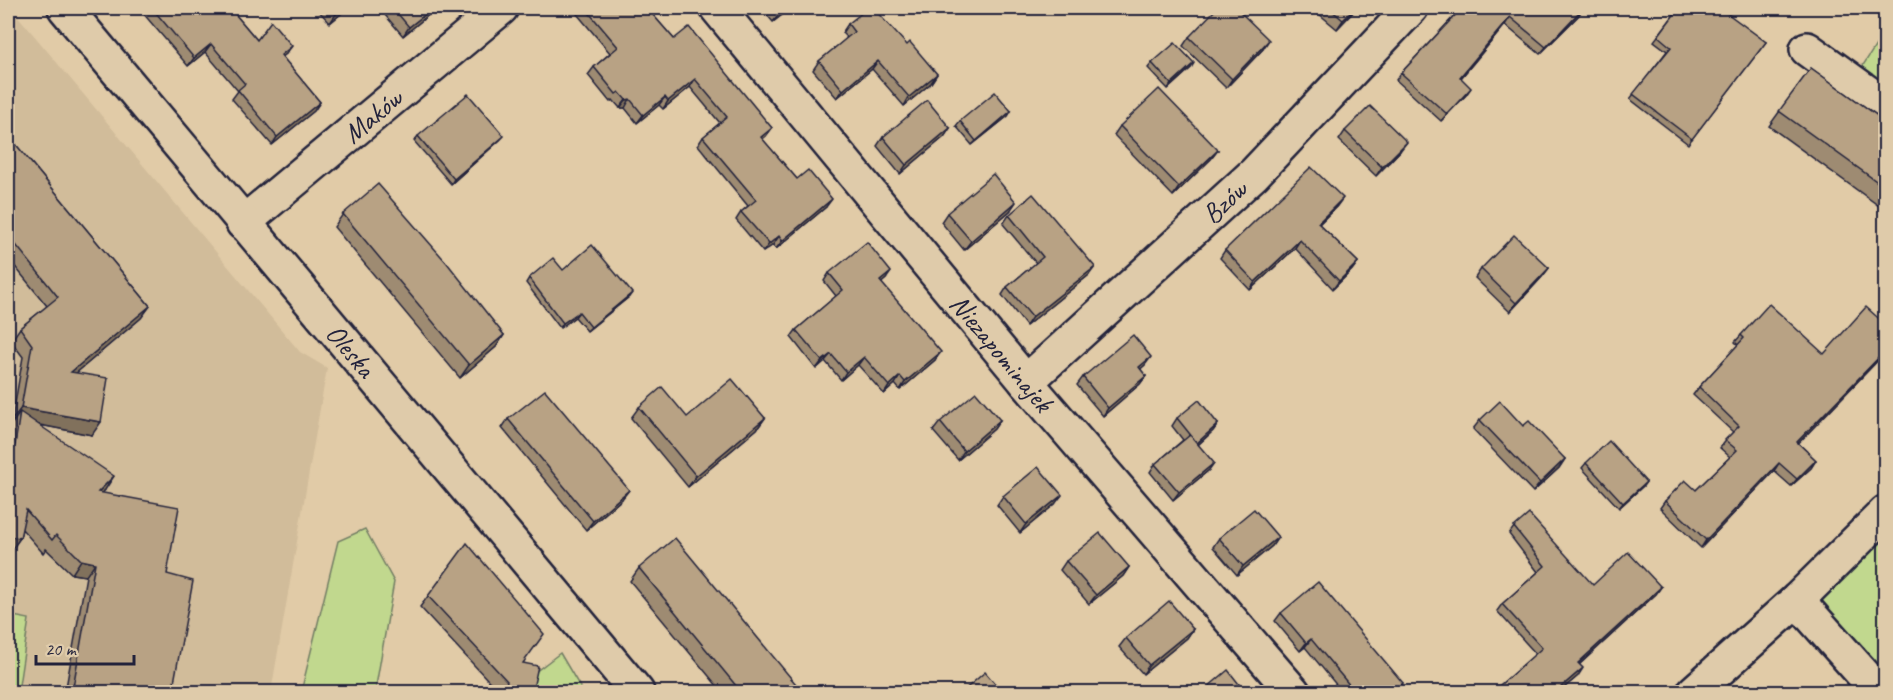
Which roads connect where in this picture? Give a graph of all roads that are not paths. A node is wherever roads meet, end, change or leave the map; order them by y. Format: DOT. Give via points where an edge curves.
graph roads {
  1 [pos="65,8"];
  2 [pos="501,8"];
  3 [pos="717,8"];
  4 [pos="1411,8"];
  5 [pos="1807,49"];
  6 [pos="1886,106"];
  7 [pos="243,223"];
  8 [pos="1026,382"];
  9 [pos="1886,512"];
  10 [pos="1797,600"];
  11 [pos="637,693"];
  12 [pos="1293,693"];
  13 [pos="1694,693"];
  14 [pos="1879,693"];
  1 -- 7 [label="street, Oleska"];
  2 -- 7 [label="street, Maków"];
  3 -- 8 [label="street, Niezapominajek"];
  4 -- 8 [label="street, Bzów" via="1254,174"];
  5 -- 6 [label="street"];
  7 -- 11 [label="street, Oleska"];
  8 -- 12 [label="street, Niezapominajek"];
  9 -- 10 [label="street"];
  10 -- 13 [label="street"];
  10 -- 14 [label="street"];
}
